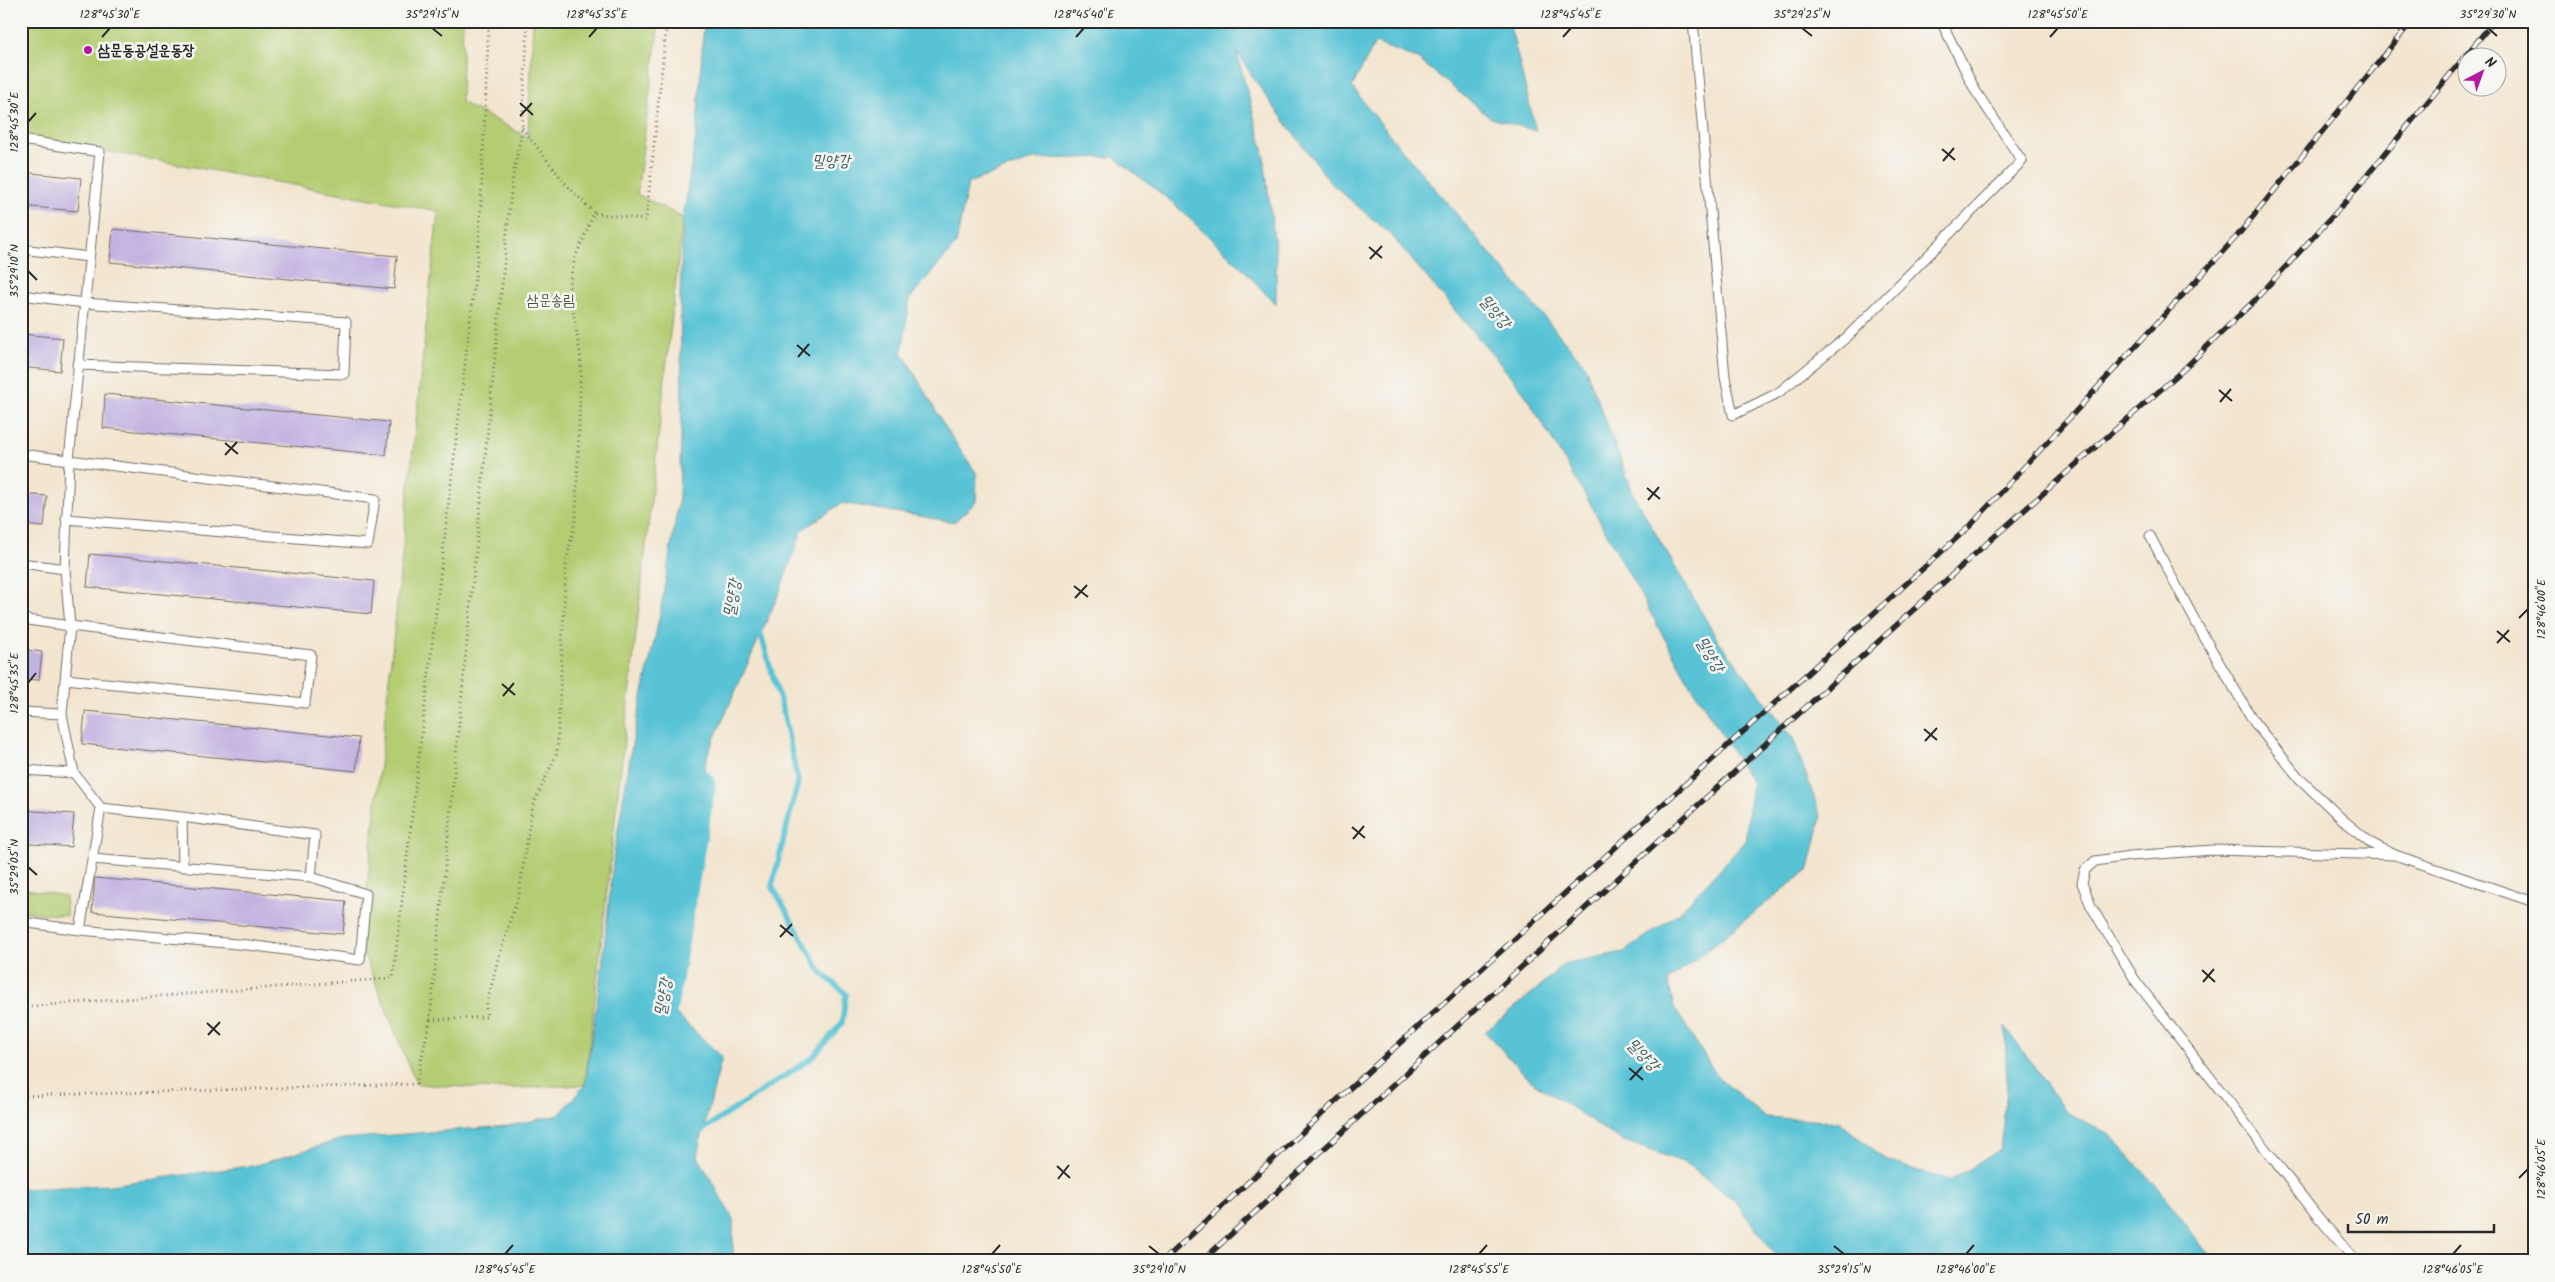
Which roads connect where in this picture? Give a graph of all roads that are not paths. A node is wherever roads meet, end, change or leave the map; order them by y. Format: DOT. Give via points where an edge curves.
graph roads {
  1 [pos="1693,21"];
  2 [pos="1941,21"];
  3 [pos="21,140"];
  4 [pos="21,249"];
  5 [pos="89,257"];
  6 [pos="21,295"];
  7 [pos="84,303"];
  8 [pos="77,366"];
  9 [pos="21,454"];
  10 [pos="70,460"];
  11 [pos="66,518"];
  12 [pos="2150,536"];
  13 [pos="21,563"];
  14 [pos="65,569"];
  15 [pos="21,619"];
  16 [pos="70,626"];
  17 [pos="65,679"];
  18 [pos="21,712"];
  19 [pos="62,714"];
  20 [pos="21,770"];
  21 [pos="74,773"];
  22 [pos="101,808"];
  23 [pos="182,817"];
  24 [pos="2395,855"];
  25 [pos="92,859"];
  26 [pos="183,866"];
  27 [pos="311,877"];
  28 [pos="2534,902"];
  29 [pos="21,922"];
  30 [pos="80,930"];
  31 [pos="2356,1261"];
  1 -- 2 [label="lane" via="1725,377 1733,415 1778,393 1847,337 2022,161 1975,90"];
  3 -- 5 [label="lane" via="100,152"];
  4 -- 5 [label="lane"];
  5 -- 7 [label="lane"];
  6 -- 7 [label="lane"];
  7 -- 8 [label="lane"];
  7 -- 8 [label="lane" via="346,322 344,374"];
  8 -- 10 [label="lane"];
  9 -- 10 [label="lane"];
  10 -- 11 [label="lane"];
  10 -- 11 [label="lane" via="375,499 368,544"];
  11 -- 14 [label="lane"];
  12 -- 24 [label="lane" via="2254,722 2300,779 2328,806 2371,843"];
  13 -- 14 [label="lane"];
  14 -- 16 [label="lane"];
  15 -- 16 [label="lane"];
  16 -- 17 [label="lane"];
  16 -- 17 [label="lane" via="311,655 306,703"];
  17 -- 19 [label="lane"];
  18 -- 19 [label="lane"];
  19 -- 21 [label="lane"];
  20 -- 21 [label="lane"];
  21 -- 22 [label="lane"];
  22 -- 23 [label="lane"];
  22 -- 25 [label="lane"];
  23 -- 26 [label="lane"];
  23 -- 27 [label="lane" via="315,835"];
  24 -- 28 [label="lane"];
  24 -- 31 [label="lane" via="2213,850 2130,856 2095,861 2086,870 2082,884 2091,906 2135,980 2318,1217"];
  25 -- 26 [label="lane"];
  25 -- 30 [label="lane"];
  26 -- 27 [label="lane"];
  27 -- 30 [label="lane" via="366,894 360,960 248,945"];
  29 -- 30 [label="lane"];
}
